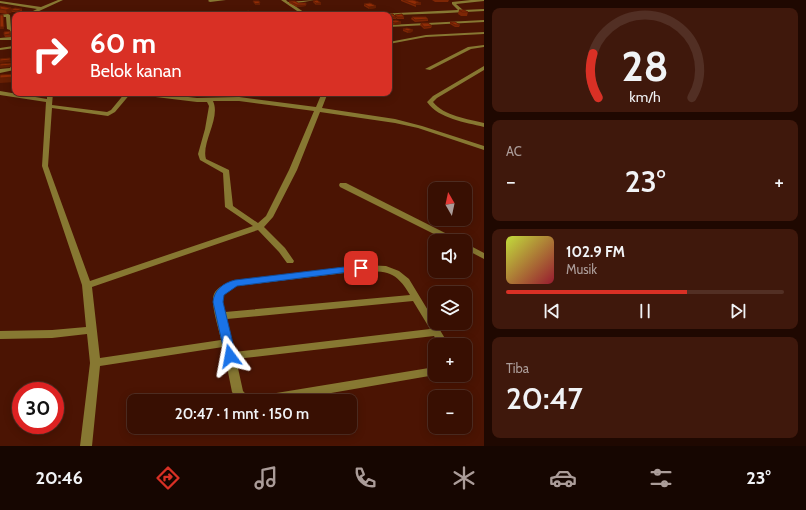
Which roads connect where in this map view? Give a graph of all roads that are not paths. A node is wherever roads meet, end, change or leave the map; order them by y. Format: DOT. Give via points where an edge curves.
graph roads {
  1 [pos="61,0"];
  2 [pos="224,0"];
  3 [pos="283,0"];
  4 [pos="313,0"];
  5 [pos="484,0"];
  6 [pos="210,1"];
  7 [pos="0,2"];
  8 [pos="288,3"];
  9 [pos="42,8"];
  10 [pos="484,10"];
  11 [pos="462,11"];
  12 [pos="35,12"];
  13 [pos="302,12"];
  14 [pos="392,14"];
  15 [pos="0,16"];
  16 [pos="476,21"];
  17 [pos="484,21"];
  18 [pos="392,26"];
  19 [pos="484,27"];
  20 [pos="10,29"];
  21 [pos="401,29"];
  22 [pos="392,30"];
  23 [pos="484,33"];
  24 [pos="12,38"];
  25 [pos="0,39"];
  26 [pos="392,42"];
  27 [pos="484,46"];
  28 [pos="12,48"];
  29 [pos="0,49"];
  30 [pos="12,57"];
  31 [pos="7,58"];
  32 [pos="484,68"];
  33 [pos="12,69"];
  34 [pos="428,69"];
  35 [pos="0,71"];
  36 [pos="0,93"];
  37 [pos="12,95"];
  38 [pos="21,96"];
  39 [pos="126,96"];
  40 [pos="169,96"];
  41 [pos="323,96"];
  42 [pos="50,100"];
  43 [pos="209,100"];
  44 [pos="318,109"];
  45 [pos="484,125"];
  46 [pos="484,148"];
  47 [pos="343,185"];
  48 [pos="259,227"];
  49 [pos="440,234"];
  50 [pos="472,250"];
  51 [pos="484,256"];
  52 [pos="290,261"];
  53 [pos="87,285"];
  54 [pos="415,298"];
  55 [pos="222,316"];
  56 [pos="91,330"];
  57 [pos="436,332"];
  58 [pos="0,335"];
  59 [pos="440,338"];
  60 [pos="227,343"];
  61 [pos="230,356"];
  62 [pos="95,363"];
  63 [pos="428,372"];
  64 [pos="239,394"];
  65 [pos="299,394"];
  66 [pos="86,446"];
  1 -- 9 [label="street"];
  2 -- 6 [label="street"];
  3 -- 8 [label="street"];
  4 -- 8 [label="street"];
  5 -- 11 [label="street" via="453,3"];
  7 -- 9 [label="street"];
  8 -- 13 [label="street"];
  9 -- 12 [label="street"];
  10 -- 11 [label="street"];
  11 -- 14 [label="street"];
  11 -- 16 [label="street"];
  15 -- 20 [label="street" via="8,15"];
  16 -- 17 [label="street"];
  16 -- 18 [label="street"];
  16 -- 19 [label="street"];
  21 -- 22 [label="street"];
  23 -- 26 [label="street" via="426,36"];
  24 -- 25 [label="street"];
  27 -- 34 [label="street" via="470,48"];
  28 -- 29 [label="street"];
  30 -- 31 [label="street"];
  32 -- 45 [label="street" via="430,102 432,107 440,111"];
  33 -- 35 [label="street"];
  36 -- 37 [label="street"];
  38 -- 42 [label="street"];
  39 -- 42 [label="street" via="108,114"];
  40 -- 43 [label="street"];
  41 -- 44 [label="street"];
  42 -- 53 [label="street" via="45,166"];
  43 -- 44 [label="street" via="239,99"];
  43 -- 48 [label="street" via="212,106 200,154 203,160 226,172 229,207"];
  44 -- 46 [label="street" via="401,122"];
  44 -- 48 [label="street" via="293,170 269,217"];
  47 -- 49 [label="street"];
  48 -- 52 [label="street"];
  48 -- 53 [label="street"];
  50 -- 51 [label="street"];
  53 -- 56 [label="street"];
  54 -- 55 [label="street"];
  54 -- 55 [label="street" via="406,281 396,273 383,268 361,268 235,283 219,294 218,302"];
  54 -- 57 [label="street"];
  55 -- 60 [label="street"];
  56 -- 58 [label="street"];
  56 -- 62 [label="street"];
  57 -- 59 [label="street"];
  57 -- 61 [label="street"];
  60 -- 61 [label="street"];
  60 -- 62 [label="street"];
  61 -- 64 [label="street"];
  62 -- 66 [label="street"];
  63 -- 65 [label="street"];
}
